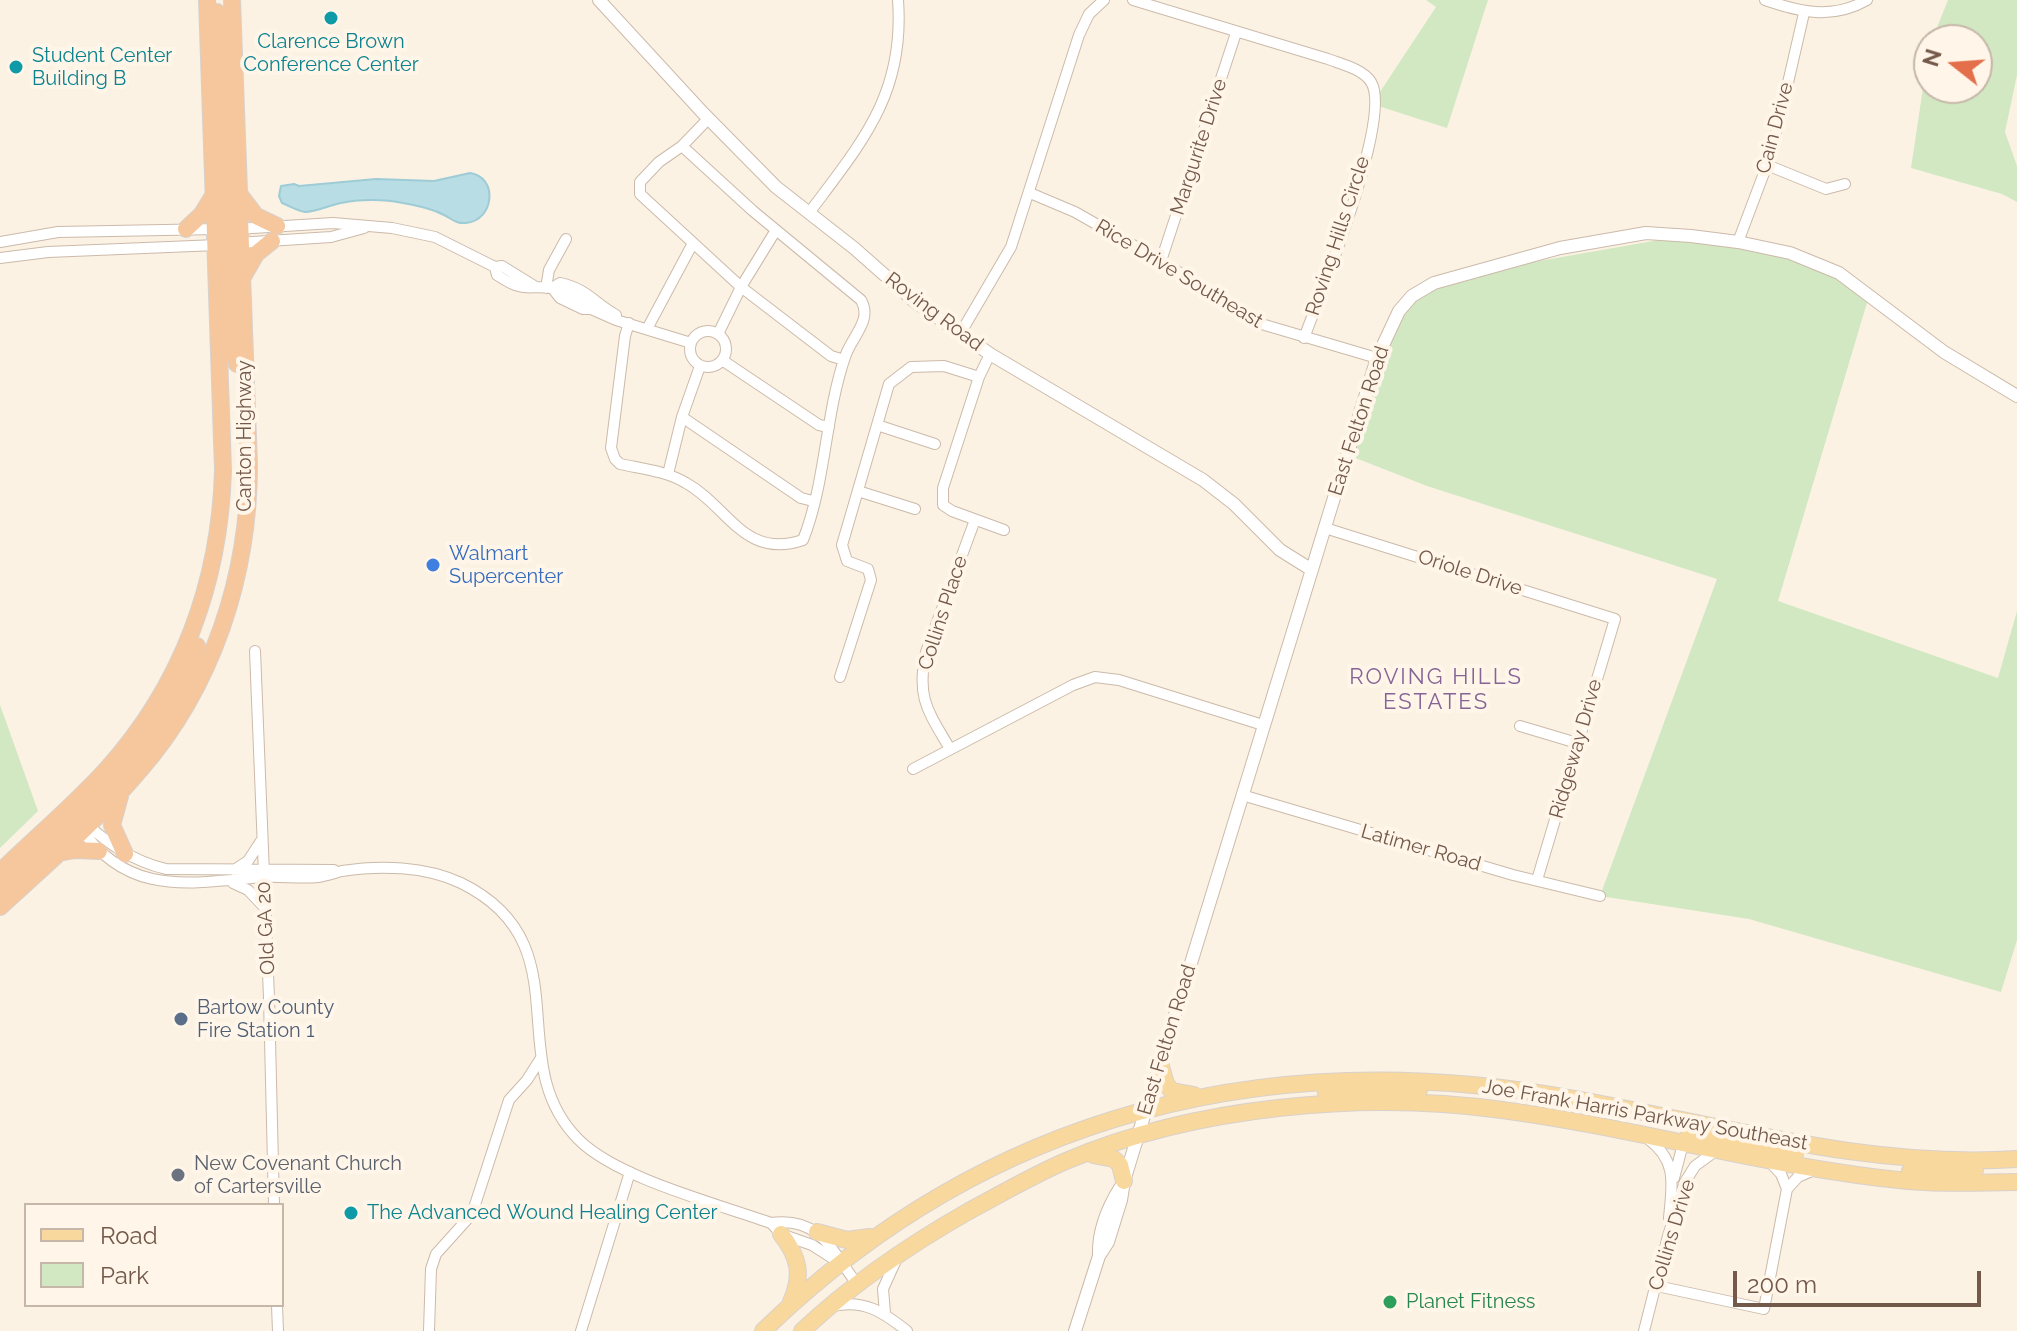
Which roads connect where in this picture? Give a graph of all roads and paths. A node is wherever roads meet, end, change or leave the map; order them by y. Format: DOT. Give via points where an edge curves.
graph roads {
  1 [pos="207,0"];
  2 [pos="216,0"];
  3 [pos="232,0"];
  4 [pos="599,0"];
  5 [pos="898,0"];
  6 [pos="1104,0"];
  7 [pos="1133,0"];
  8 [pos="1765,0"];
  9 [pos="1867,0"];
  10 [pos="1804,13"];
  11 [pos="1236,33"];
  12 [pos="708,119"];
  13 [pos="682,146"];
  14 [pos="1767,165"];
  15 [pos="1845,184"];
  16 [pos="239,193"];
  17 [pos="1030,193"];
  18 [pos="214,195"];
  19 [pos="809,213"];
  20 [pos="186,229"];
  21 [pos="776,230"];
  22 [pos="275,234"];
  23 [pos="228,236"];
  24 [pos="566,239"];
  25 [pos="0,242"];
  26 [pos="1738,242"];
  27 [pos="693,243"];
  28 [pos="0,258"];
  29 [pos="1161,261"];
  30 [pos="242,280"];
  31 [pos="741,287"];
  32 [pos="548,289"];
  33 [pos="626,322"];
  34 [pos="647,329"];
  35 [pos="718,334"];
  36 [pos="960,334"];
  37 [pos="1304,338"];
  38 [pos="691,343"];
  39 [pos="990,354"];
  40 [pos="1377,358"];
  41 [pos="722,360"];
  42 [pos="844,360"];
  43 [pos="700,366"];
  44 [pos="979,377"];
  45 [pos="246,393"];
  46 [pos="2017,396"];
  47 [pos="682,417"];
  48 [pos="877,425"];
  49 [pos="829,427"];
  50 [pos="935,444"];
  51 [pos="668,474"];
  52 [pos="858,491"];
  53 [pos="813,501"];
  54 [pos="915,509"];
  55 [pos="975,520"];
  56 [pos="1325,528"];
  57 [pos="1004,530"];
  58 [pos="1312,570"];
  59 [pos="1615,619"];
  60 [pos="255,651"];
  61 [pos="840,677"];
  62 [pos="1263,725"];
  63 [pos="1520,726"];
  64 [pos="1577,743"];
  65 [pos="950,749"];
  66 [pos="913,769"];
  67 [pos="122,790"];
  68 [pos="1242,795"];
  69 [pos="77,820"];
  70 [pos="262,839"];
  71 [pos="99,851"];
  72 [pos="57,854"];
  73 [pos="125,854"];
  74 [pos="232,871"];
  75 [pos="0,872"];
  76 [pos="263,874"];
  77 [pos="1537,880"];
  78 [pos="227,882"];
  79 [pos="0,891"];
  80 [pos="1600,896"];
  81 [pos="0,907"];
  82 [pos="265,909"];
  83 [pos="541,1058"];
  84 [pos="1160,1063"];
  85 [pos="522,1085"];
  86 [pos="1486,1085"];
  87 [pos="548,1092"];
  88 [pos="1203,1096"];
  89 [pos="1430,1103"];
  90 [pos="1680,1119"];
  91 [pos="1142,1123"];
  92 [pos="1645,1136"];
  93 [pos="1683,1144"];
  94 [pos="1717,1150"];
  95 [pos="1083,1155"];
  96 [pos="1919,1158"];
  97 [pos="2017,1159"];
  98 [pos="1769,1161"];
  99 [pos="1816,1169"];
  100 [pos="2017,1169"];
  101 [pos="630,1172"];
  102 [pos="1873,1177"];
  103 [pos="1124,1181"];
  104 [pos="2017,1182"];
  105 [pos="1672,1188"];
  106 [pos="1787,1189"];
  107 [pos="274,1203"];
  108 [pos="776,1228"];
  109 [pos="817,1232"];
  110 [pos="876,1236"];
  111 [pos="1668,1236"];
  112 [pos="900,1253"];
  113 [pos="840,1263"];
  114 [pos="857,1284"];
  115 [pos="1657,1286"];
  116 [pos="790,1305"];
  117 [pos="277,1307"];
  118 [pos="829,1307"];
  119 [pos="885,1313"];
  120 [pos="278,1331"];
  121 [pos="429,1331"];
  122 [pos="581,1331"];
  123 [pos="763,1331"];
  124 [pos="802,1331"];
  125 [pos="907,1331"];
  126 [pos="1075,1331"];
  127 [pos="1644,1331"];
  1 -- 18 [label="highway"];
  2 -- 23 [label="highway"];
  3 -- 16 [label="highway, Canton Highway"];
  4 -- 12 [label="street, Roving Road"];
  5 -- 19 [label="street" via="898,53 889,87 862,140"];
  6 -- 17 [label="street" via="1089,14 1079,35"];
  7 -- 11 [label="street, Roving Hills Circle"];
  8 -- 10 [label="street"];
  9 -- 10 [label="street" via="1835,11"];
  10 -- 14 [label="street, Cain Drive"];
  11 -- 29 [label="street, Margurite Drive"];
  11 -- 37 [label="street, Roving Hills Circle" via="1352,68 1368,78 1375,94 1375,115 1349,215"];
  12 -- 13 [label="street"];
  12 -- 19 [label="street, Roving Road"];
  13 -- 21 [label="street"];
  13 -- 27 [label="street" via="640,182 640,194"];
  14 -- 15 [label="street" via="1826,189"];
  14 -- 26 [label="street, Cain Drive"];
  16 -- 22 [label="highway"];
  16 -- 23 [label="highway, Canton Highway"];
  17 -- 29 [label="street, Rice Drive Southeast"];
  17 -- 36 [label="street" via="1011,247"];
  18 -- 20 [label="highway"];
  18 -- 23 [label="highway"];
  19 -- 36 [label="street, Roving Road"];
  20 -- 23 [label="street"];
  20 -- 25 [label="street" via="58,232"];
  21 -- 31 [label="street"];
  21 -- 42 [label="street" via="866,309"];
  22 -- 23 [label="street"];
  22 -- 30 [label="highway"];
  22 -- 32 [label="street" via="333,223 392,228 435,237 495,267 497,275 523,289"];
  23 -- 28 [label="street"];
  23 -- 30 [label="highway, Canton Highway"];
  23 -- 45 [label="highway" via="232,338"];
  23 -- 69 [label="highway" via="223,485 199,640 174,701 137,754"];
  24 -- 32 [label="street" via="549,270"];
  26 -- 40 [label="street, East Felton Road" via="1646,233 1486,266 1412,296"];
  26 -- 46 [label="street, East Felton Road" via="1790,253 1839,273 1944,352"];
  27 -- 31 [label="street"];
  27 -- 34 [label="street"];
  29 -- 37 [label="street, Rice Drive Southeast" via="1258,323"];
  30 -- 45 [label="highway, Canton Highway"];
  31 -- 35 [label="street"];
  31 -- 42 [label="street" via="831,356"];
  32 -- 33 [label="street" via="563,290 591,309"];
  32 -- 33 [label="street" via="560,283 578,289"];
  33 -- 34 [label="street"];
  33 -- 51 [label="street" via="611,448 620,464"];
  34 -- 38 [label="street"];
  35 -- 38 [label="street" via="701,333"];
  35 -- 41 [label="street" via="726,349"];
  36 -- 39 [label="street, Roving Road"];
  37 -- 40 [label="street, Rice Drive Southeast"];
  38 -- 43 [label="street" via="692,357"];
  39 -- 44 [label="street"];
  39 -- 58 [label="street, Roving Road" via="1203,480 1280,550"];
  40 -- 56 [label="street, East Felton Road"];
  41 -- 43 [label="street" via="712,367"];
  41 -- 49 [label="street"];
  42 -- 49 [label="street"];
  43 -- 47 [label="street"];
  44 -- 48 [label="street" via="944,366 911,367 889,384"];
  44 -- 55 [label="street" via="943,488 943,505"];
  45 -- 67 [label="highway, Canton Highway" via="247,513 231,600 191,697 159,747"];
  47 -- 51 [label="street"];
  47 -- 53 [label="street"];
  48 -- 50 [label="street"];
  48 -- 52 [label="street"];
  49 -- 53 [label="street"];
  51 -- 53 [label="street" via="698,491 738,530 775,544 803,540"];
  52 -- 54 [label="street"];
  52 -- 61 [label="street" via="842,545 847,561 868,569 871,580"];
  55 -- 57 [label="street"];
  55 -- 65 [label="street, Collins Place" via="921,675 924,705"];
  56 -- 58 [label="street, East Felton Road"];
  56 -- 59 [label="street, Oriole Drive"];
  58 -- 62 [label="street, East Felton Road"];
  59 -- 64 [label="street, Ridgeway Drive"];
  60 -- 70 [label="street, Old GA 20"];
  62 -- 65 [label="street" via="1095,677"];
  62 -- 68 [label="street, East Felton Road"];
  63 -- 64 [label="street"];
  64 -- 77 [label="street, Ridgeway Drive"];
  65 -- 66 [label="street"];
  67 -- 69 [label="highway, Canton Highway"];
  67 -- 73 [label="highway" via="112,825"];
  68 -- 77 [label="street, Latimer Road"];
  68 -- 84 [label="street, East Felton Road"];
  69 -- 71 [label="street"];
  69 -- 72 [label="highway"];
  69 -- 73 [label="street"];
  69 -- 75 [label="highway"];
  69 -- 79 [label="highway"];
  70 -- 74 [label="street" via="248,861"];
  70 -- 76 [label="street, Old GA 20"];
  71 -- 72 [label="highway"];
  71 -- 78 [label="street" via="150,879"];
  72 -- 81 [label="highway"];
  73 -- 74 [label="street" via="166,869"];
  74 -- 76 [label="street"];
  76 -- 78 [label="street"];
  76 -- 82 [label="street, Old GA 20"];
  76 -- 83 [label="street" via="318,877 408,869 467,887 499,911 520,937 534,973"];
  77 -- 80 [label="street, Latimer Road"];
  78 -- 82 [label="street" via="248,890"];
  82 -- 107 [label="street, Old GA 20"];
  83 -- 85 [label="street"];
  83 -- 87 [label="street"];
  84 -- 88 [label="main road" via="1172,1091"];
  84 -- 91 [label="street, East Felton Road"];
  85 -- 87 [label="street"];
  85 -- 121 [label="street" via="505,1108 472,1214 433,1261"];
  86 -- 88 [label="main road, Joe Frank Harris Parkway Southeast" via="1336,1080"];
  86 -- 90 [label="main road, Joe Frank Harris Parkway Southeast"];
  86 -- 91 [label="main road" via="1482,1090 1281,1097"];
  87 -- 101 [label="street" via="577,1138"];
  88 -- 91 [label="main road, Joe Frank Harris Parkway Southeast"];
  89 -- 90 [label="main road" via="1454,1097 1535,1102 1670,1127"];
  89 -- 91 [label="main road, Joe Frank Harris Parkway Southeast" via="1286,1107"];
  89 -- 92 [label="main road, Joe Frank Harris Parkway Southeast" via="1502,1110"];
  90 -- 96 [label="main road, Joe Frank Harris Parkway Southeast" via="1816,1146"];
  91 -- 95 [label="main road, Joe Frank Harris Parkway Southeast"];
  91 -- 103 [label="street, East Felton Road"];
  91 -- 110 [label="main road, Joe Frank Harris Parkway Southeast" via="1058,1138 965,1181"];
  92 -- 93 [label="main road, Joe Frank Harris Parkway Southeast"];
  92 -- 105 [label="street" via="1666,1156"];
  93 -- 94 [label="main road, Joe Frank Harris Parkway Southeast"];
  93 -- 96 [label="main road" via="1696,1136 1842,1161 1895,1164"];
  93 -- 105 [label="street"];
  94 -- 98 [label="main road, Joe Frank Harris Parkway Southeast"];
  94 -- 111 [label="street, Collins Drive" via="1688,1176"];
  95 -- 103 [label="main road" via="1114,1159"];
  95 -- 112 [label="main road, Joe Frank Harris Parkway Southeast" via="1021,1183"];
  96 -- 97 [label="main road, Joe Frank Harris Parkway Southeast"];
  98 -- 99 [label="main road, Joe Frank Harris Parkway Southeast"];
  98 -- 106 [label="street"];
  99 -- 102 [label="main road, Joe Frank Harris Parkway Southeast"];
  99 -- 106 [label="street"];
  100 -- 102 [label="main road" via="1906,1171"];
  101 -- 108 [label="street"];
  101 -- 122 [label="street"];
  102 -- 104 [label="main road, Joe Frank Harris Parkway Southeast"];
  103 -- 126 [label="street, East Felton Road" via="1111,1203"];
  105 -- 111 [label="street"];
  106 -- 115 [label="street" via="1764,1309"];
  108 -- 109 [label="street" via="786,1221"];
  108 -- 113 [label="street"];
  108 -- 116 [label="main road" via="798,1264 799,1282"];
  109 -- 110 [label="main road" via="847,1240"];
  109 -- 113 [label="street"];
  110 -- 113 [label="main road, Joe Frank Harris Parkway Southeast"];
  111 -- 115 [label="street, Collins Drive"];
  112 -- 114 [label="main road, Joe Frank Harris Parkway Southeast"];
  112 -- 119 [label="street" via="884,1285"];
  113 -- 114 [label="street"];
  113 -- 116 [label="main road, Joe Frank Harris Parkway Southeast"];
  114 -- 118 [label="main road, Joe Frank Harris Parkway Southeast"];
  115 -- 127 [label="street, Collins Drive"];
  116 -- 123 [label="main road, Joe Frank Harris Parkway Southeast"];
  117 -- 120 [label="street"];
  118 -- 119 [label="street" via="865,1305"];
  118 -- 124 [label="main road, Joe Frank Harris Parkway Southeast"];
  119 -- 125 [label="street"];
}
